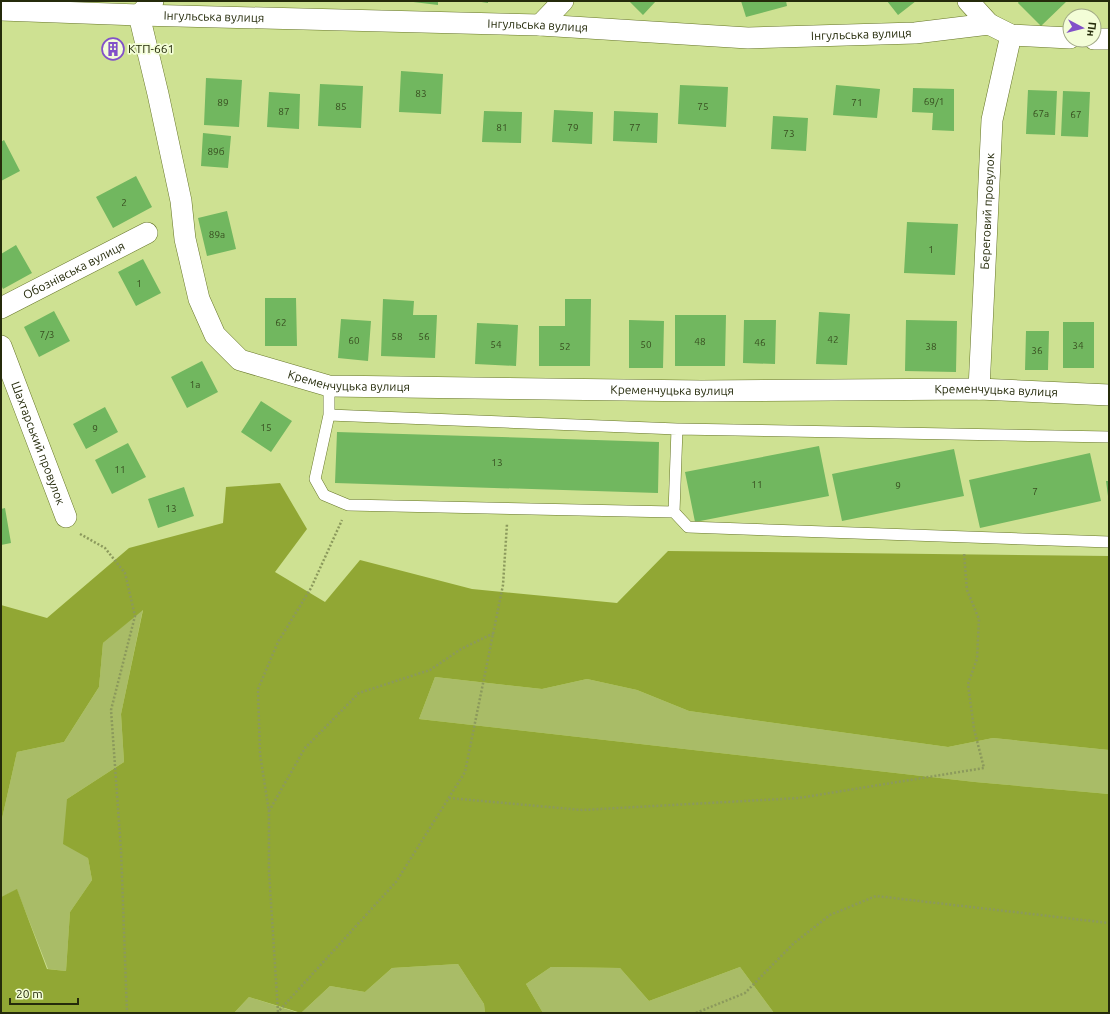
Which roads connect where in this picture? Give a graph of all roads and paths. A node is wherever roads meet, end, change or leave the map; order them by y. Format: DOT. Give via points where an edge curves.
graph roads {
  1 [pos="563,1"];
  2 [pos="968,1"];
  3 [pos="146,8"];
  4 [pos="1,10"];
  5 [pos="989,24"];
  6 [pos="540,25"];
  7 [pos="1011,35"];
  8 [pos="1062,38"];
  9 [pos="147,233"];
  10 [pos="1,308"];
  11 [pos="1,346"];
  12 [pos="329,386"];
  13 [pos="979,389"];
  14 [pos="1109,395"];
  15 [pos="329,415"];
  16 [pos="677,429"];
  17 [pos="1109,437"];
  18 [pos="348,505"];
  19 [pos="508,508"];
  20 [pos="674,512"];
  21 [pos="66,517"];
  22 [pos="962,537"];
  23 [pos="1109,542"];
  24 [pos="494,632"];
  25 [pos="449,798"];
  26 [pos="269,812"];
  27 [pos="1109,923"];
  28 [pos="278,1012"];
  29 [pos="127,1013"];
  30 [pos="696,1013"];
  1 -- 6 [label="street"];
  2 -- 5 [label="street"];
  3 -- 4 [label="street, Інгульська вулиця"];
  3 -- 6 [label="street, Інгульська вулиця"];
  3 -- 12 [label="street, Кременчуцька вулиця" via="163,117 181,201 185,239 199,299 215,335 240,360"];
  5 -- 6 [label="street, Інгульська вулиця" via="915,33 748,38"];
  5 -- 7 [label="street"];
  7 -- 8 [label="street"];
  7 -- 13 [label="street, Береговий провулок" via="992,120"];
  9 -- 10 [label="street, Обознівська вулиця"];
  11 -- 21 [label="street, Шахтарський провулок"];
  12 -- 13 [label="street, Кременчуцька вулиця" via="701,391"];
  12 -- 15 [label="lane"];
  13 -- 14 [label="street, Кременчуцька вулиця"];
  15 -- 16 [label="lane"];
  15 -- 18 [label="lane" via="315,479 324,496"];
  16 -- 17 [label="lane"];
  16 -- 20 [label="lane"];
  18 -- 19 [label="lane"];
  18 -- 26 [label="path" via="311,588 278,642 258,689 260,754"];
  19 -- 20 [label="lane"];
  19 -- 24 [label="path" via="503,584"];
  20 -- 22 [label="lane" via="688,527"];
  21 -- 29 [label="path" via="75,532 105,548 125,573 135,616 111,710 122,850"];
  22 -- 23 [label="lane"];
  22 -- 25 [label="path" via="967,590 979,619 977,659 968,684 974,729 984,768 784,799 582,810"];
  24 -- 25 [label="path" via="466,772"];
  24 -- 26 [label="path" via="430,670 359,693 305,748"];
  25 -- 28 [label="path" via="396,882"];
  26 -- 28 [label="path" via="269,872"];
  27 -- 30 [label="path" via="876,896 830,914 794,943 745,993"];
}
